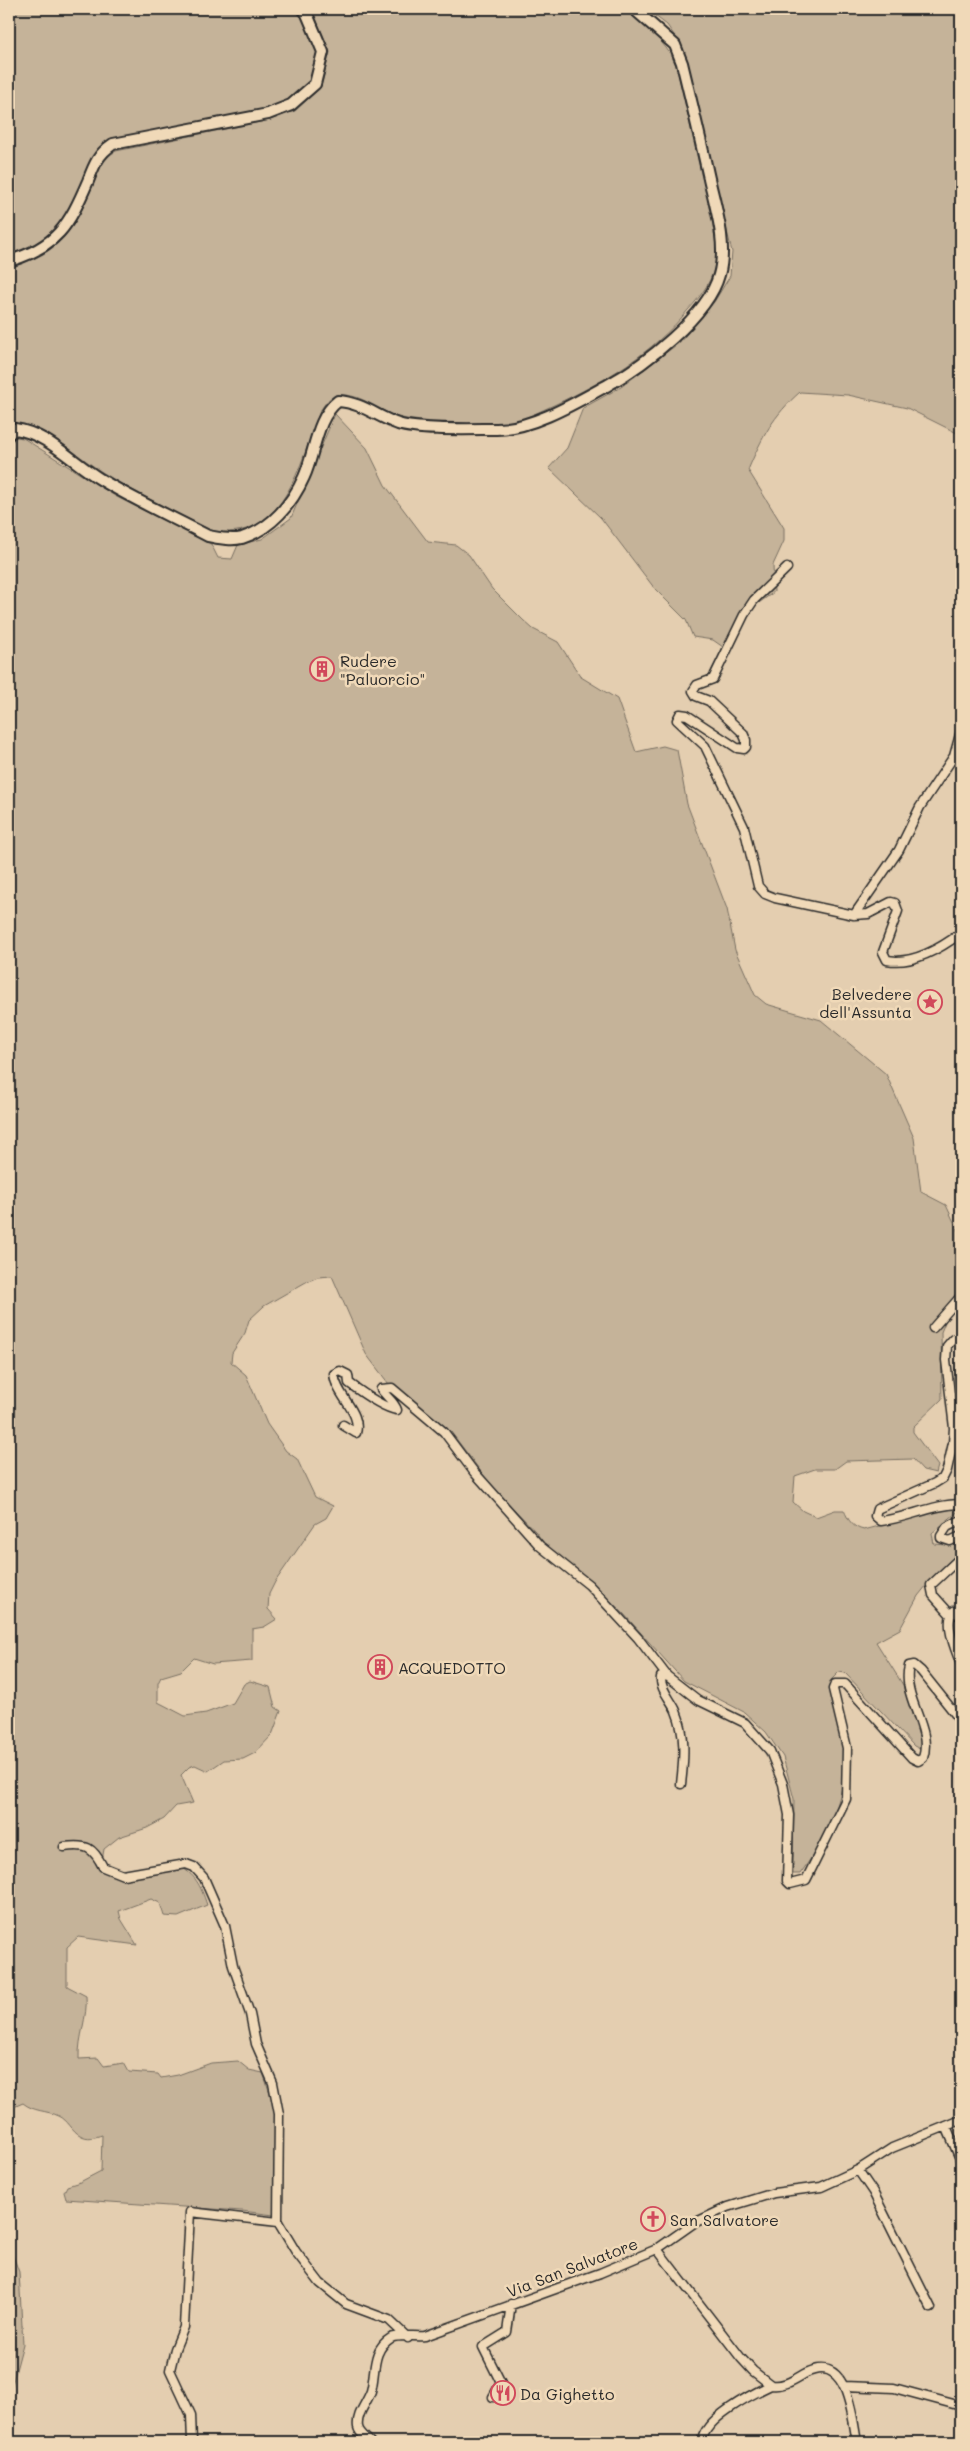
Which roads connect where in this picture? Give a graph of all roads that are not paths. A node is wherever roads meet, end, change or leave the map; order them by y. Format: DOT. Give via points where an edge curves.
graph roads {
  1 [pos="303,9"];
  2 [pos="634,9"];
  3 [pos="9,261"];
  4 [pos="9,434"];
  5 [pos="787,568"];
  6 [pos="961,731"];
  7 [pos="854,915"];
  8 [pos="961,933"];
  9 [pos="961,1296"];
  10 [pos="933,1328"];
  11 [pos="961,1331"];
  12 [pos="961,1336"];
  13 [pos="953,1339"];
  14 [pos="343,1425"];
  15 [pos="961,1504"];
  16 [pos="961,1520"];
  17 [pos="961,1536"];
  18 [pos="961,1557"];
  19 [pos="950,1614"];
  20 [pos="961,1617"];
  21 [pos="961,1664"];
  22 [pos="667,1676"];
  23 [pos="961,1721"];
  24 [pos="681,1784"];
  25 [pos="64,1847"];
  26 [pos="961,2120"];
  27 [pos="946,2126"];
  28 [pos="961,2161"];
  29 [pos="858,2170"];
  30 [pos="278,2222"];
  31 [pos="657,2249"];
  32 [pos="511,2304"];
  33 [pos="931,2308"];
  34 [pos="408,2338"];
  35 [pos="771,2385"];
  36 [pos="844,2386"];
  37 [pos="493,2397"];
  38 [pos="961,2406"];
  39 [pos="192,2442"];
  40 [pos="370,2442"];
  41 [pos="702,2442"];
  42 [pos="857,2442"];
  1 -- 3 [label="street" via="323,52 315,84 292,105 268,114 113,144 98,156 73,216 49,244"];
  2 -- 4 [label="street" via="675,45 682,63 720,225 723,257 719,276 709,297 660,350 622,377 588,396 513,428 416,427 399,424 348,402 338,401 326,414 304,478 287,507 264,527 234,539 208,536 100,479 26,430 15,429"];
  5 -- 7 [label="street" via="754,600 713,679 697,685 693,691 696,696 710,701 743,733 746,747 737,748 687,715 680,714 677,720 705,746 744,827 760,889 775,898"];
  6 -- 7 [label="street" via="954,756 920,807 900,850"];
  7 -- 8 [label="street" via="868,914 895,903 898,911 884,952 887,960 923,956"];
  9 -- 10 [label="street"];
  11 -- 13 [label="street"];
  12 -- 13 [label="street"];
  13 -- 15 [label="street" via="947,1346 946,1360 954,1428 947,1470 943,1478 878,1509 875,1516 890,1520 943,1504"];
  14 -- 22 [label="street" via="356,1434 355,1417 338,1391 334,1374 340,1371 348,1375 349,1383 358,1390 398,1410 380,1389 392,1388 444,1432 474,1472 540,1546 589,1585 638,1638"];
  16 -- 17 [label="street" via="948,1527 941,1536 950,1541"];
  18 -- 19 [label="street" via="931,1585 932,1594"];
  19 -- 20 [label="street" via="954,1611"];
  19 -- 21 [label="street" via="954,1648"];
  22 -- 23 [label="street" via="698,1700 745,1723 770,1751 783,1784 789,1815 786,1875 790,1884 806,1880 846,1799 847,1748 834,1684 845,1684 918,1761 924,1758 926,1744 908,1683 909,1666 914,1665 921,1671"];
  22 -- 24 [label="street" via="661,1677 661,1685 676,1710 682,1730"];
  25 -- 30 [label="street" via="79,1845 89,1848 96,1853 103,1867 118,1874 186,1864 194,1867 204,1878 225,1926 256,2044 273,2083 279,2114"];
  26 -- 27 [label="street, Via San Salvatore"];
  27 -- 28 [label="street"];
  27 -- 29 [label="street, Via San Salvatore" via="892,2148"];
  29 -- 31 [label="street, Via San Salvatore" via="821,2187 774,2193 728,2207 694,2223"];
  29 -- 33 [label="street" via="873,2192"];
  30 -- 34 [label="street" via="320,2283 346,2304 389,2320"];
  30 -- 39 [label="street" via="190,2212 184,2327 170,2370 191,2415"];
  31 -- 32 [label="street, Via San Salvatore"];
  31 -- 35 [label="street" via="741,2358"];
  32 -- 34 [label="street, Via San Salvatore" via="425,2336"];
  32 -- 37 [label="street" via="507,2332 483,2347 501,2384"];
  34 -- 40 [label="street, Via San Salvatore" via="389,2339 373,2368 371,2391 358,2423 358,2429"];
  35 -- 36 [label="street" via="784,2385 821,2368 837,2375"];
  35 -- 41 [label="street" via="728,2410 705,2432"];
  36 -- 38 [label="street" via="894,2388"];
  36 -- 42 [label="street"];
}
